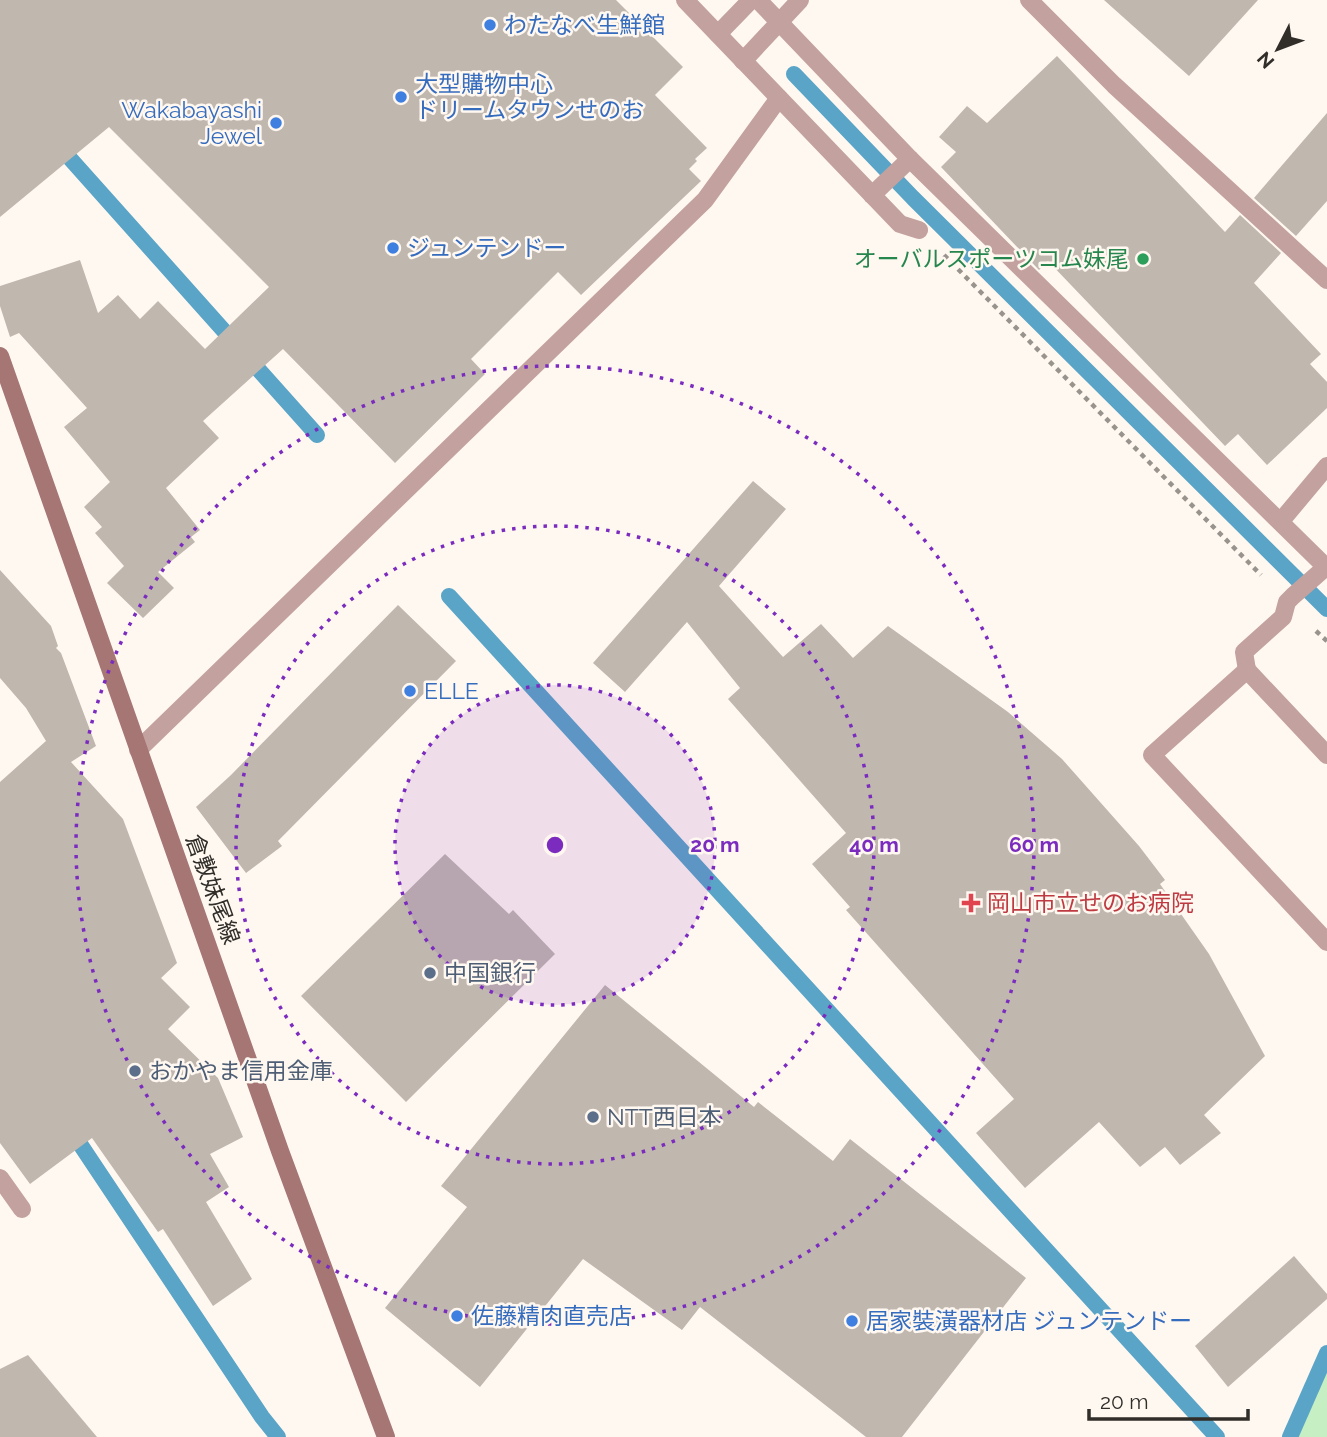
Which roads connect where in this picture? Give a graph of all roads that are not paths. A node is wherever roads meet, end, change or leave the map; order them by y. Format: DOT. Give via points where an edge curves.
graph roads {
  1 [pos="685,0"];
  2 [pos="751,0"];
  3 [pos="758,0"];
  4 [pos="800,0"];
  5 [pos="1029,0"];
  6 [pos="780,23"];
  7 [pos="718,34"];
  8 [pos="743,61"];
  9 [pos="779,98"];
  10 [pos="906,163"];
  11 [pos="877,191"];
  12 [pos="919,230"];
  13 [pos="1327,280"];
  14 [pos="0,356"];
  15 [pos="1327,466"];
  16 [pos="1281,521"];
  17 [pos="1323,571"];
  18 [pos="1247,670"];
  19 [pos="138,750"];
  20 [pos="1327,755"];
  21 [pos="1327,942"];
  22 [pos="0,1178"];
  23 [pos="22,1209"];
  24 [pos="386,1437"];
  1 -- 7 [label="street"];
  2 -- 7 [label="street"];
  3 -- 6 [label="street"];
  4 -- 6 [label="street"];
  5 -- 13 [label="street" via="1114,85"];
  6 -- 8 [label="street"];
  6 -- 10 [label="street"];
  7 -- 8 [label="street"];
  8 -- 9 [label="street"];
  9 -- 11 [label="street"];
  9 -- 19 [label="street" via="705,200"];
  10 -- 11 [label="street"];
  10 -- 16 [label="street"];
  11 -- 12 [label="street" via="900,224"];
  14 -- 19 [label="main road, 倉敷妹尾線"];
  15 -- 16 [label="street"];
  16 -- 17 [label="street"];
  17 -- 18 [label="street" via="1290,599 1283,617 1244,652"];
  18 -- 20 [label="street"];
  18 -- 21 [label="street" via="1152,755"];
  19 -- 24 [label="main road, 倉敷妹尾線"];
  22 -- 23 [label="street"];
}
